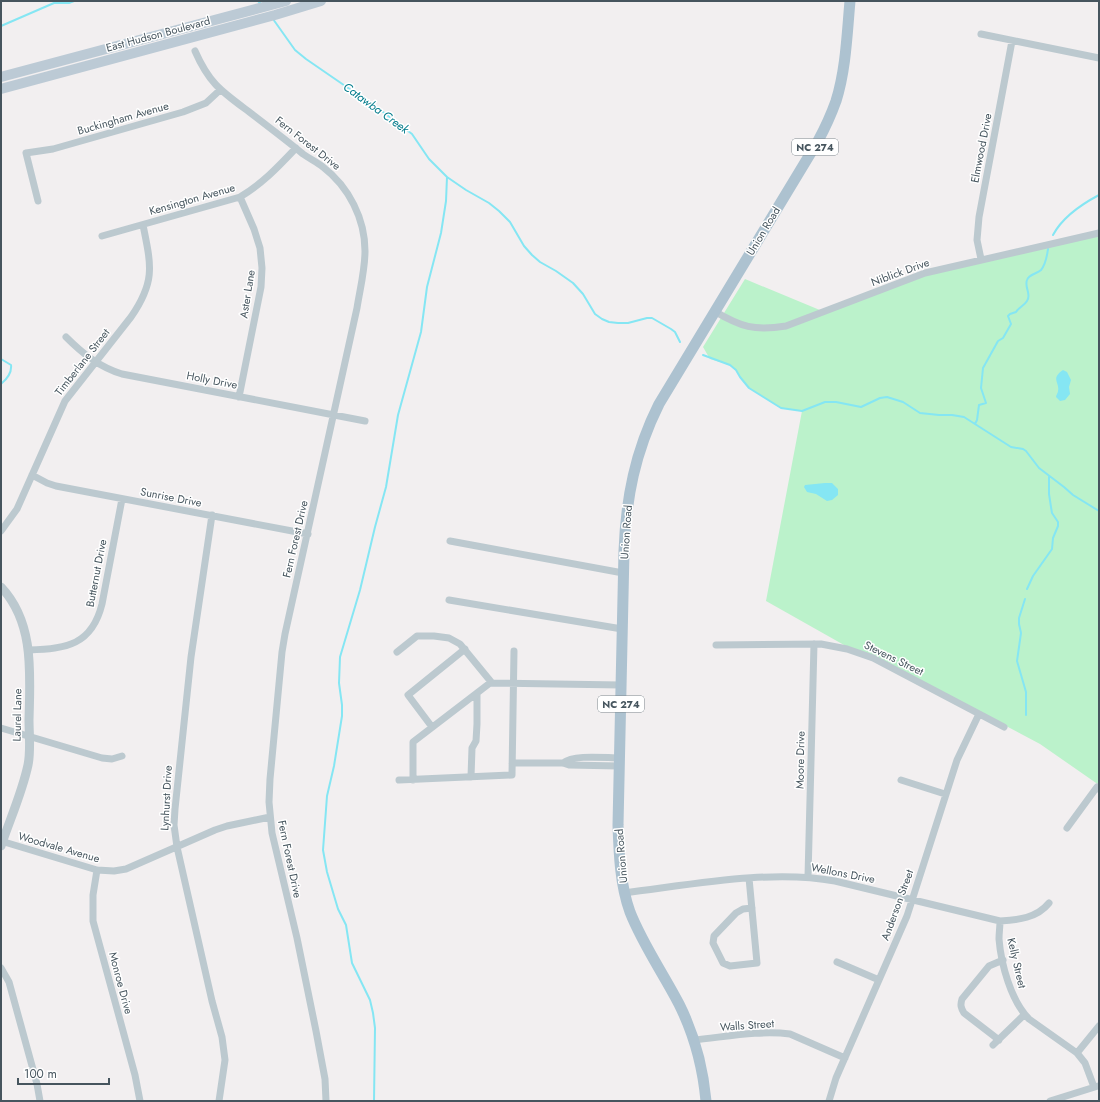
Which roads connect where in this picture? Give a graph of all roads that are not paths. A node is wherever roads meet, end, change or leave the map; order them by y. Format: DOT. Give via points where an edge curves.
graph roads {
  1 [pos="286,1"];
  2 [pos="321,1"];
  3 [pos="850,1"];
  4 [pos="981,34"];
  5 [pos="1012,41"];
  6 [pos="195,51"];
  7 [pos="1099,58"];
  8 [pos="1,77"];
  9 [pos="1,89"];
  10 [pos="220,90"];
  11 [pos="296,148"];
  12 [pos="240,197"];
  13 [pos="38,202"];
  14 [pos="143,225"];
  15 [pos="1099,233"];
  16 [pos="102,236"];
  17 [pos="981,259"];
  18 [pos="714,311"];
  19 [pos="66,336"];
  20 [pos="96,362"];
  21 [pos="239,397"];
  22 [pos="333,415"];
  23 [pos="365,420"];
  24 [pos="32,475"];
  25 [pos="122,498"];
  26 [pos="212,515"];
  27 [pos="1,531"];
  28 [pos="308,534"];
  29 [pos="450,541"];
  30 [pos="623,573"];
  31 [pos="1,587"];
  32 [pos="449,600"];
  33 [pos="622,629"];
  34 [pos="814,644"];
  35 [pos="716,645"];
  36 [pos="465,649"];
  37 [pos="29,650"];
  38 [pos="514,651"];
  39 [pos="397,652"];
  40 [pos="492,683"];
  41 [pos="513,684"];
  42 [pos="621,685"];
  43 [pos="477,693"];
  44 [pos="979,714"];
  45 [pos="432,727"];
  46 [pos="1004,727"];
  47 [pos="1,728"];
  48 [pos="29,736"];
  49 [pos="122,756"];
  50 [pos="620,762"];
  51 [pos="512,763"];
  52 [pos="472,777"];
  53 [pos="399,780"];
  54 [pos="412,780"];
  55 [pos="901,780"];
  56 [pos="1098,788"];
  57 [pos="945,794"];
  58 [pos="270,817"];
  59 [pos="1067,828"];
  60 [pos="2,843"];
  61 [pos="177,847"];
  62 [pos="97,870"];
  63 [pos="808,877"];
  64 [pos="749,878"];
  65 [pos="624,893"];
  66 [pos="913,899"];
  67 [pos="1049,903"];
  68 [pos="752,908"];
  69 [pos="1000,921"];
  70 [pos="1003,960"];
  71 [pos="837,962"];
  72 [pos="1,968"];
  73 [pos="879,980"];
  74 [pos="1024,1015"];
  75 [pos="1099,1026"];
  76 [pos="694,1040"];
  77 [pos="998,1040"];
  78 [pos="993,1045"];
  79 [pos="1077,1053"];
  80 [pos="845,1058"];
  81 [pos="1097,1086"];
  82 [pos="1059,1100"];
  83 [pos="40,1101"];
  84 [pos="140,1101"];
  85 [pos="219,1101"];
  86 [pos="326,1101"];
  87 [pos="706,1101"];
  88 [pos="829,1101"];
  89 [pos="1050,1101"];
  1 -- 8 [label="main road, East Hudson Boulevard"];
  2 -- 9 [label="main road, East Hudson Boulevard"];
  3 -- 18 [label="main road, Union Road / NC 274" via="842,75 827,124"];
  4 -- 5 [label="street"];
  5 -- 7 [label="street"];
  5 -- 17 [label="street, Elmwood Drive" via="979,217 976,240"];
  6 -- 10 [label="street, Fern Forest Drive" via="203,70"];
  10 -- 11 [label="street, Fern Forest Drive"];
  10 -- 13 [label="street, Buckingham Avenue" via="206,103 184,112 53,149 26,153"];
  11 -- 12 [label="street, Kensington Avenue" via="271,174"];
  11 -- 22 [label="street, Fern Forest Drive" via="323,166 343,187 358,212 364,241 364,270"];
  12 -- 14 [label="street, Kensington Avenue"];
  12 -- 21 [label="street, Aster Lane" via="260,248 262,268 261,287"];
  14 -- 16 [label="street, Kensington Avenue"];
  14 -- 20 [label="street, Timberlane Street" via="150,261 146,290 138,308"];
  15 -- 17 [label="street, Niblick Drive"];
  17 -- 18 [label="street, Niblick Drive" via="925,273 786,326 768,329 741,325"];
  18 -- 30 [label="main road, Union Road / NC 274" via="658,404 637,456 629,492"];
  19 -- 20 [label="street, Holly Drive"];
  20 -- 21 [label="street, Holly Drive" via="122,374"];
  20 -- 24 [label="street, Timberlane Street" via="65,401"];
  21 -- 22 [label="street, Holly Drive"];
  22 -- 23 [label="street, Holly Drive"];
  22 -- 28 [label="street, Fern Forest Drive"];
  24 -- 25 [label="street, Sunrise Drive" via="51,485"];
  24 -- 27 [label="street, Timberlane Street" via="17,509"];
  25 -- 26 [label="street, Sunrise Drive"];
  25 -- 37 [label="street, Butternut Drive" via="102,604 95,623 84,636 63,648"];
  26 -- 28 [label="street, Sunrise Drive"];
  26 -- 61 [label="street, Lynhurst Drive" via="191,657 175,809"];
  28 -- 58 [label="street, Fern Forest Drive" via="282,652 270,779"];
  29 -- 30 [label="street"];
  30 -- 33 [label="main road, Union Road / NC 274"];
  31 -- 37 [label="street, Laurel Lane" via="9,596 20,618"];
  32 -- 33 [label="street"];
  33 -- 42 [label="main road, Union Road / NC 274"];
  34 -- 35 [label="street, Stevens Street"];
  34 -- 44 [label="street, Stevens Street" via="847,649 873,658"];
  34 -- 63 [label="street, Moore Drive"];
  36 -- 39 [label="street" via="449,638 417,636"];
  36 -- 40 [label="street"];
  36 -- 45 [label="street" via="408,695"];
  37 -- 48 [label="street, Laurel Lane"];
  38 -- 41 [label="street"];
  40 -- 41 [label="street"];
  40 -- 43 [label="street"];
  41 -- 42 [label="street"];
  41 -- 51 [label="street"];
  42 -- 50 [label="main road, Union Road / NC 274"];
  43 -- 45 [label="street"];
  43 -- 52 [label="street"];
  44 -- 46 [label="street, Stevens Street"];
  44 -- 57 [label="street, Anderson Street" via="956,760"];
  45 -- 54 [label="street" via="413,742"];
  47 -- 48 [label="street"];
  48 -- 49 [label="street" via="102,758"];
  48 -- 60 [label="street, Laurel Lane" via="24,782"];
  50 -- 51 [label="street" via="576,758 567,759 563,763"];
  50 -- 65 [label="main road, Union Road / NC 274" via="619,847"];
  51 -- 52 [label="street" via="512,775"];
  52 -- 54 [label="street"];
  53 -- 54 [label="street"];
  55 -- 57 [label="street"];
  56 -- 59 [label="street"];
  57 -- 66 [label="street, Anderson Street"];
  58 -- 61 [label="street, Woodvale Avenue" via="221,828"];
  58 -- 86 [label="street, Fern Forest Drive" via="275,850 297,938 316,1031 325,1079"];
  60 -- 62 [label="street, Woodvale Avenue"];
  61 -- 62 [label="street, Woodvale Avenue" via="126,869"];
  61 -- 85 [label="street, Lynhurst Drive" via="222,1037 225,1060"];
  62 -- 84 [label="street, Monroe Drive" via="93,895 94,920"];
  63 -- 64 [label="street, Wellons Drive"];
  63 -- 66 [label="street, Wellons Drive"];
  64 -- 65 [label="street, Wellons Drive"];
  64 -- 68 [label="street"];
  65 -- 76 [label="main road, Union Road / NC 274" via="649,953 680,1006"];
  66 -- 69 [label="street, Wellons Drive"];
  66 -- 73 [label="street, Anderson Street"];
  67 -- 69 [label="street, Wellons Drive" via="1044,909 1029,916"];
  68 -- 68 [label="street" via="757,963 730,966 723,963 713,943 714,936 736,913"];
  69 -- 70 [label="street, Kelly Street" via="999,938"];
  70 -- 74 [label="street, Kelly Street" via="1015,1000"];
  70 -- 77 [label="street" via="989,966 962,999 961,1004 964,1013"];
  71 -- 73 [label="street"];
  72 -- 83 [label="street" via="9,982"];
  73 -- 80 [label="street, Anderson Street"];
  74 -- 77 [label="street"];
  74 -- 79 [label="street, Kelly Street"];
  75 -- 79 [label="street"];
  76 -- 80 [label="street, Walls Street" via="761,1033 790,1034"];
  76 -- 87 [label="main road, Union Road / NC 274"];
  77 -- 78 [label="street"];
  79 -- 81 [label="street"];
  80 -- 88 [label="street, Anderson Street"];
  81 -- 82 [label="street"];
  82 -- 89 [label="street"];
}
